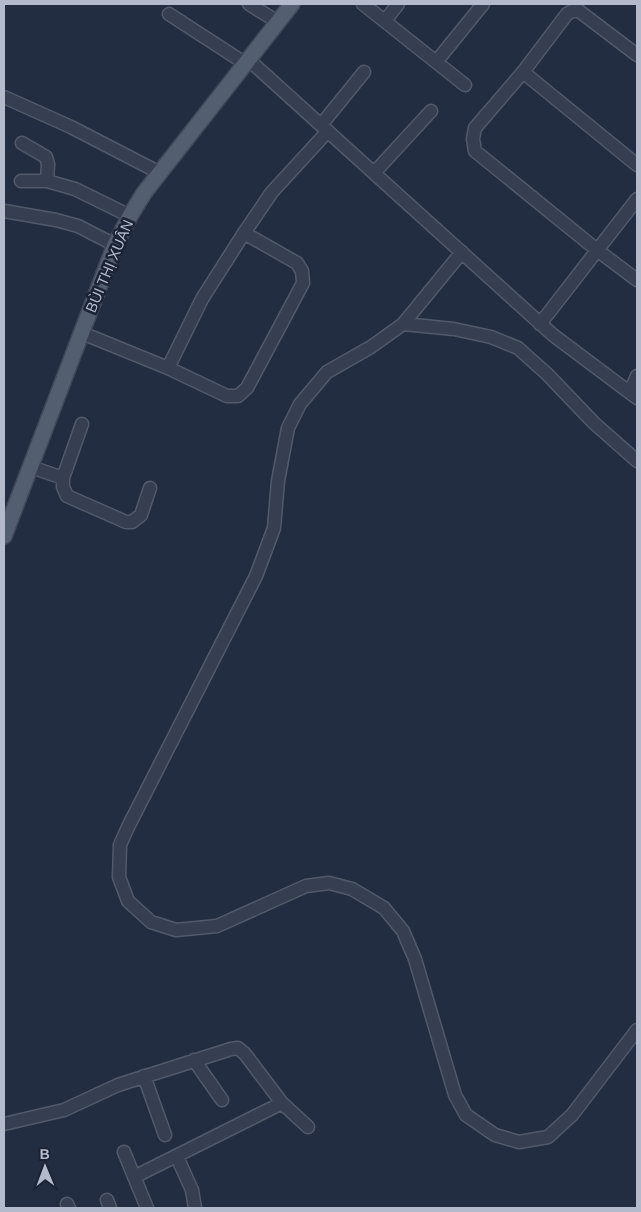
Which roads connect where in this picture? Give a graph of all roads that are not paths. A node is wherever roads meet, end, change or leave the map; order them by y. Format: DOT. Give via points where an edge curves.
graph roads {
  1 [pos="249,4"];
  2 [pos="292,4"];
  3 [pos="363,4"];
  4 [pos="398,4"];
  5 [pos="483,4"];
  6 [pos="169,14"];
  7 [pos="384,21"];
  8 [pos="278,22"];
  9 [pos="637,55"];
  10 [pos="247,62"];
  11 [pos="436,62"];
  12 [pos="364,72"];
  13 [pos="523,72"];
  14 [pos="465,85"];
  15 [pos="4,97"];
  16 [pos="431,111"];
  17 [pos="324,128"];
  18 [pos="22,144"];
  19 [pos="637,165"];
  20 [pos="160,173"];
  21 [pos="374,173"];
  22 [pos="21,181"];
  23 [pos="47,181"];
  24 [pos="637,199"];
  25 [pos="4,211"];
  26 [pos="130,216"];
  27 [pos="244,233"];
  28 [pos="115,245"];
  29 [pos="597,250"];
  30 [pos="462,252"];
  31 [pos="637,280"];
  32 [pos="402,324"];
  33 [pos="540,324"];
  34 [pos="82,333"];
  35 [pos="168,368"];
  36 [pos="637,376"];
  37 [pos="633,395"];
  38 [pos="82,424"];
  39 [pos="637,462"];
  40 [pos="31,467"];
  41 [pos="63,478"];
  42 [pos="150,488"];
  43 [pos="4,536"];
  44 [pos="637,1030"];
  45 [pos="194,1060"];
  46 [pos="144,1076"];
  47 [pos="222,1100"];
  48 [pos="282,1104"];
  49 [pos="4,1124"];
  50 [pos="308,1127"];
  51 [pos="165,1135"];
  52 [pos="124,1152"];
  53 [pos="177,1156"];
  54 [pos="134,1177"];
  55 [pos="147,1208"];
  56 [pos="195,1208"];
  1 -- 8 [label="street"];
  2 -- 8 [label="main road, BÙI THỊ XUÂN"];
  3 -- 7 [label="street"];
  4 -- 7 [label="street"];
  5 -- 11 [label="street"];
  6 -- 10 [label="street"];
  7 -- 11 [label="street"];
  8 -- 10 [label="main road, BÙI THỊ XUÂN"];
  9 -- 13 [label="street" via="579,11 572,11"];
  10 -- 17 [label="street"];
  10 -- 20 [label="main road, BÙI THỊ XUÂN"];
  11 -- 14 [label="street"];
  12 -- 17 [label="street"];
  13 -- 19 [label="street"];
  13 -- 29 [label="street" via="475,128 475,151"];
  15 -- 20 [label="street"];
  16 -- 21 [label="street"];
  17 -- 21 [label="street"];
  17 -- 27 [label="street" via="272,192"];
  18 -- 23 [label="street" via="46,157"];
  20 -- 26 [label="main road, BÙI THỊ XUÂN"];
  21 -- 30 [label="street"];
  22 -- 23 [label="street"];
  23 -- 26 [label="street" via="74,189"];
  24 -- 29 [label="street"];
  25 -- 28 [label="street" via="78,226"];
  26 -- 28 [label="main road, BÙI THỊ XUÂN"];
  27 -- 35 [label="street" via="202,299"];
  27 -- 35 [label="street" via="297,263 303,283 247,388 238,396 227,396"];
  28 -- 34 [label="main road, BÙI THỊ XUÂN"];
  29 -- 31 [label="street"];
  29 -- 33 [label="street"];
  30 -- 32 [label="street"];
  30 -- 33 [label="street"];
  32 -- 39 [label="street" via="454,329 490,337 518,348"];
  32 -- 44 [label="street" via="371,347 327,372 300,404 288,428 278,481 274,528 256,576 128,827 120,845 119,877 128,901 151,922 176,930 217,926 306,886 329,883 352,889 384,908 403,931 415,959 455,1095 466,1115 495,1135 519,1142 548,1137 572,1115"];
  33 -- 37 [label="street"];
  34 -- 35 [label="street"];
  34 -- 40 [label="main road, BÙI THỊ XUÂN"];
  36 -- 37 [label="street"];
  38 -- 41 [label="street"];
  40 -- 41 [label="street"];
  40 -- 43 [label="main road, BÙI THỊ XUÂN"];
  41 -- 42 [label="street" via="67,496 126,522 138,519"];
  45 -- 46 [label="street"];
  45 -- 47 [label="street"];
  45 -- 48 [label="street" via="238,1048"];
  46 -- 49 [label="street" via="118,1084 64,1110"];
  46 -- 51 [label="street"];
  48 -- 50 [label="street"];
  48 -- 53 [label="street"];
  52 -- 54 [label="street"];
  53 -- 54 [label="street"];
  53 -- 56 [label="street" via="192,1190"];
  54 -- 55 [label="street"];
}
